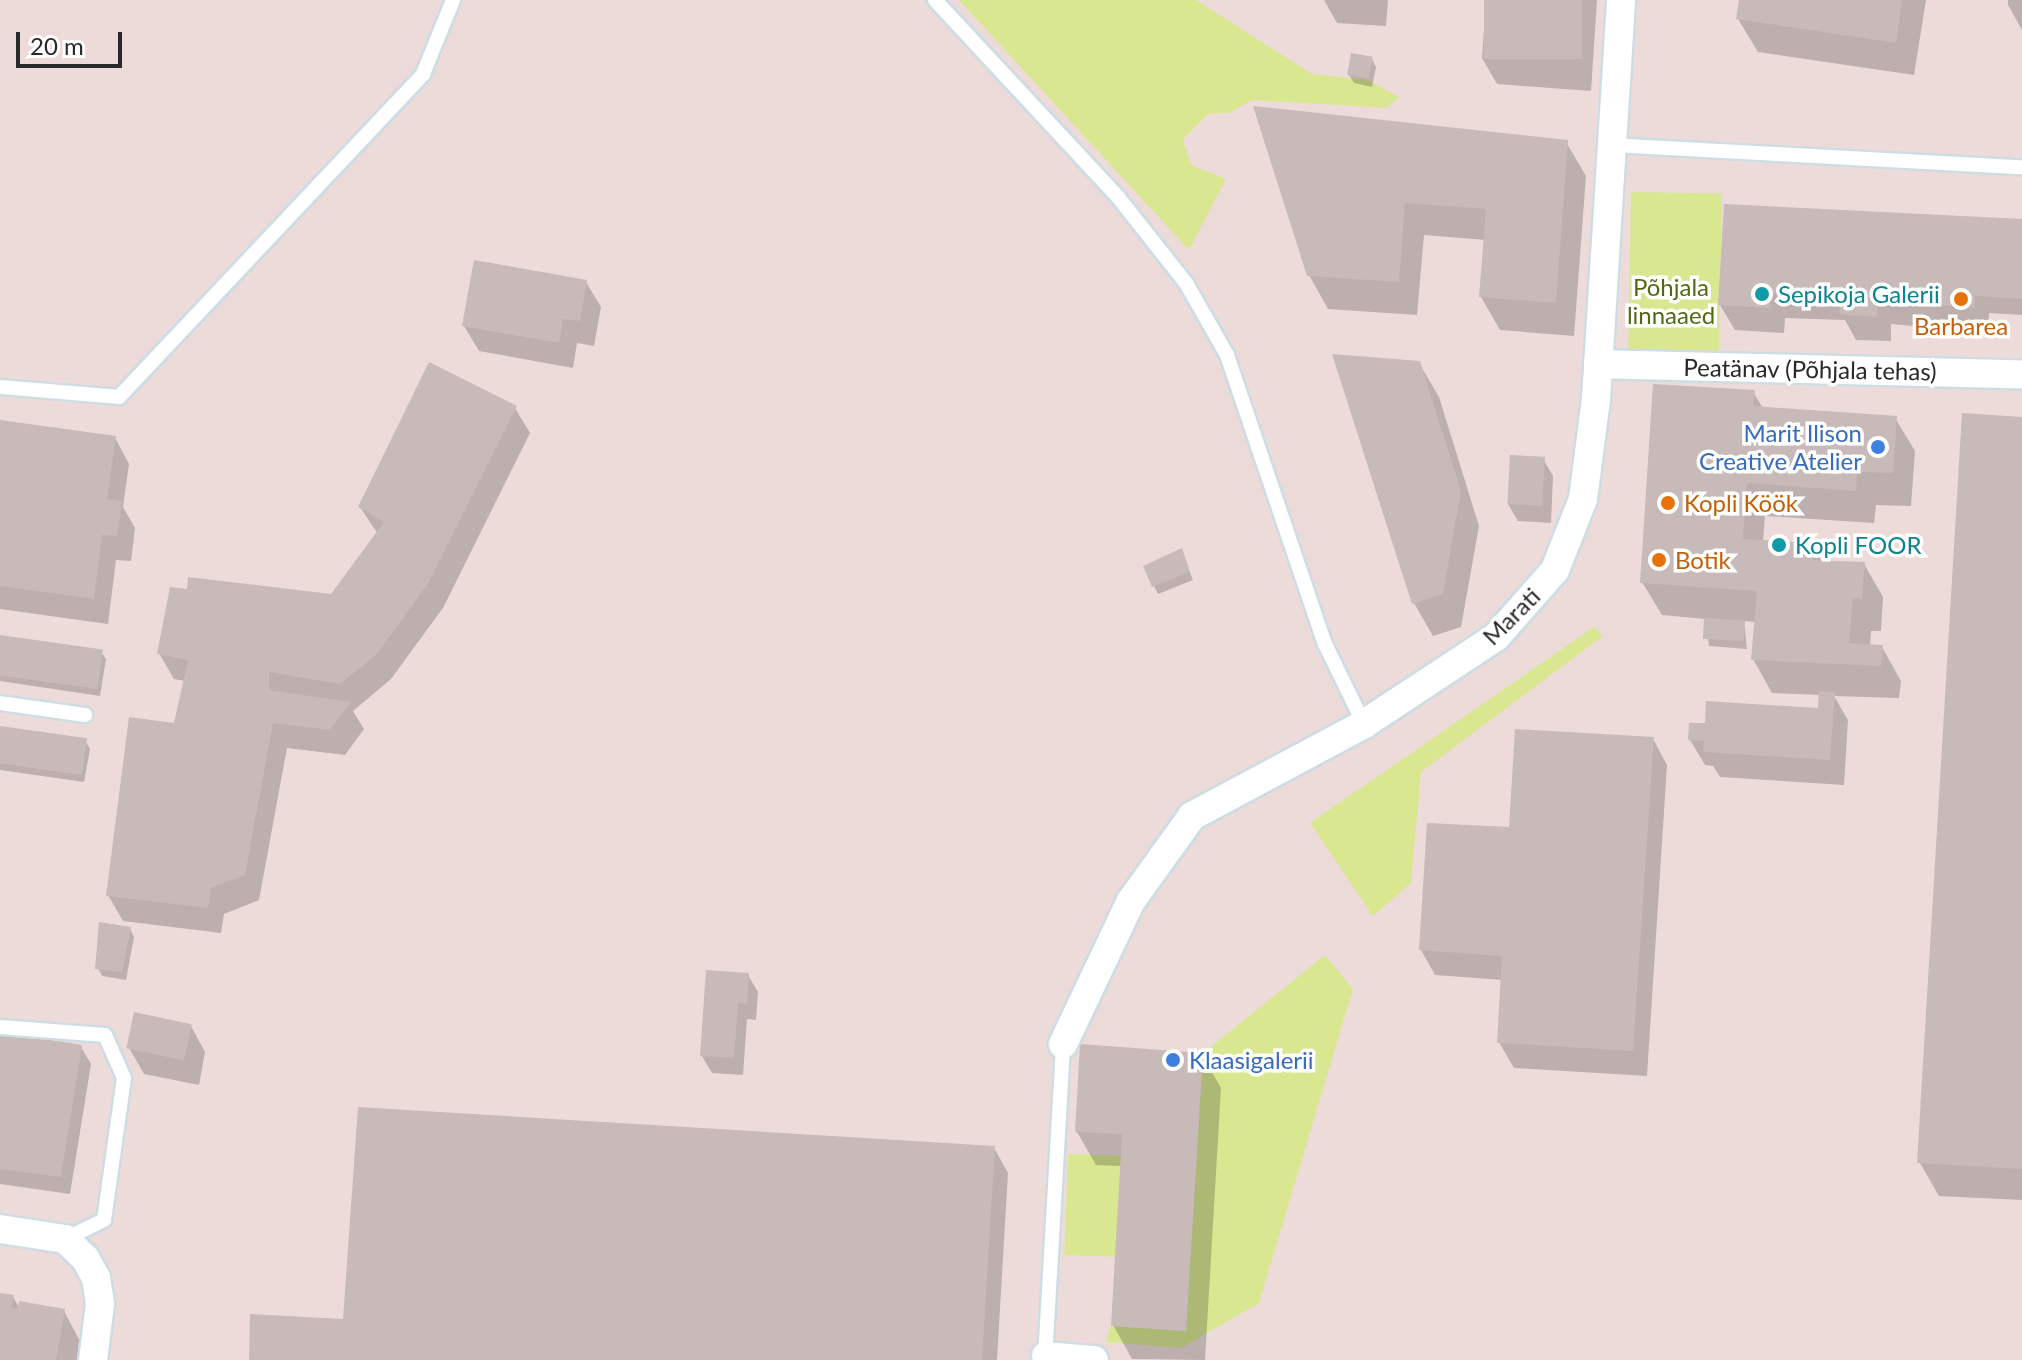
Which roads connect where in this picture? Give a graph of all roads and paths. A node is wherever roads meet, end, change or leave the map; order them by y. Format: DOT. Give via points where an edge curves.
graph roads {
  1 [pos="453,0"];
  2 [pos="935,0"];
  3 [pos="1621,0"];
  4 [pos="1611,145"];
  5 [pos="2022,167"];
  6 [pos="1598,364"];
  7 [pos="2022,374"];
  8 [pos="0,387"];
  9 [pos="0,703"];
  10 [pos="85,715"];
  11 [pos="1364,724"];
  12 [pos="0,1027"];
  13 [pos="1063,1044"];
  14 [pos="0,1229"];
  15 [pos="65,1239"];
  16 [pos="1045,1358"];
  17 [pos="93,1360"];
  18 [pos="1094,1360"];
  1 -- 8 [label="lane" via="423,74 119,397"];
  2 -- 11 [label="lane" via="1118,197 1186,283 1227,355 1325,644"];
  3 -- 4 [label="street, Marati"];
  4 -- 5 [label="lane"];
  4 -- 6 [label="street, Marati"];
  6 -- 7 [label="street, Peatänav (Põhjala tehas)"];
  6 -- 11 [label="street, Marati" via="1583,499 1555,570 1496,637"];
  9 -- 10 [label="lane"];
  11 -- 13 [label="street, Marati" via="1192,816 1131,901"];
  12 -- 15 [label="lane" via="105,1035 124,1078 104,1220"];
  13 -- 16 [label="lane"];
  14 -- 15 [label="street"];
  15 -- 17 [label="street" via="96,1278 100,1304"];
  16 -- 18 [label="street"];
}
